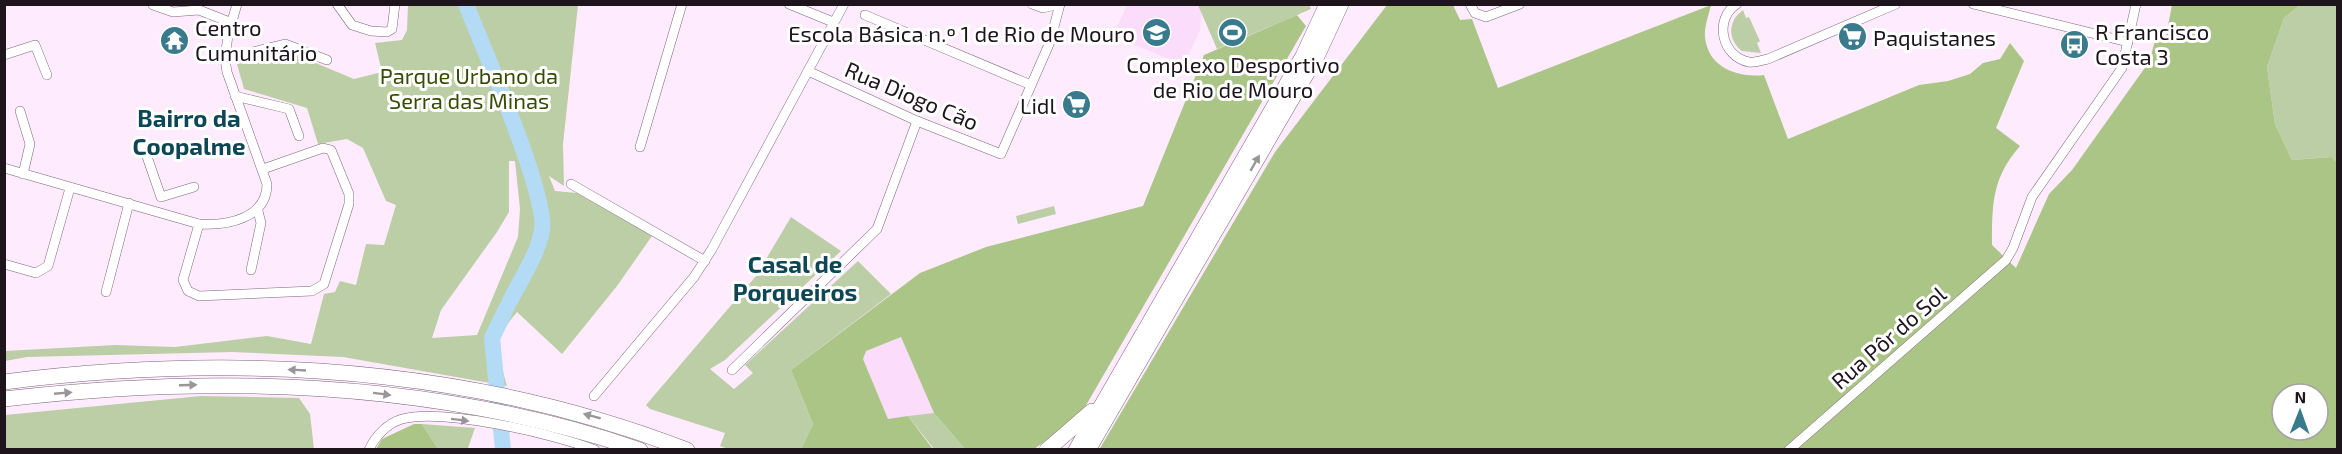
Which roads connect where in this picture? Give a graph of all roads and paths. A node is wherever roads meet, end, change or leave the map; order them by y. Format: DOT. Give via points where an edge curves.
graph roads {
  1 [pos="237,4"];
  2 [pos="337,4"];
  3 [pos="395,4"];
  4 [pos="682,4"];
  5 [pos="789,4"];
  6 [pos="844,4"];
  7 [pos="1032,4"];
  8 [pos="1058,4"];
  9 [pos="1327,4"];
  10 [pos="1341,4"];
  11 [pos="1470,4"];
  12 [pos="1520,4"];
  13 [pos="1737,4"];
  14 [pos="1896,4"];
  15 [pos="1972,4"];
  16 [pos="2136,4"];
  17 [pos="153,5"];
  18 [pos="865,15"];
  19 [pos="833,22"];
  20 [pos="232,23"];
  21 [pos="2128,42"];
  22 [pos="4,55"];
  23 [pos="225,59"];
  24 [pos="327,60"];
  25 [pos="808,71"];
  26 [pos="47,75"];
  27 [pos="1031,85"];
  28 [pos="236,96"];
  29 [pos="20,111"];
  30 [pos="917,121"];
  31 [pos="299,136"];
  32 [pos="640,147"];
  33 [pos="144,148"];
  34 [pos="4,168"];
  35 [pos="263,169"];
  36 [pos="23,174"];
  37 [pos="571,184"];
  38 [pos="194,187"];
  39 [pos="70,188"];
  40 [pos="160,197"];
  41 [pos="129,203"];
  42 [pos="160,211"];
  43 [pos="258,211"];
  44 [pos="199,224"];
  45 [pos="705,261"];
  46 [pos="4,264"];
  47 [pos="251,270"];
  48 [pos="105,292"];
  49 [pos="732,370"];
  50 [pos="4,382"];
  51 [pos="1108,393"];
  52 [pos="594,396"];
  53 [pos="4,399"];
  54 [pos="525,422"];
  55 [pos="369,450"];
  56 [pos="595,450"];
  57 [pos="640,450"];
  58 [pos="687,450"];
  59 [pos="1047,450"];
  60 [pos="1076,450"];
  61 [pos="1088,450"];
  62 [pos="1789,450"];
  1 -- 20 [label="street"];
  2 -- 3 [label="street" via="352,25 387,32 393,29"];
  4 -- 32 [label="street"];
  5 -- 19 [label="street"];
  6 -- 19 [label="street"];
  7 -- 8 [label="street" via="1043,8"];
  8 -- 27 [label="street" via="1059,18"];
  9 -- 51 [label="highway" via="1303,56"];
  61 -- 10 [label="highway, one-way" via="1318,54"];
  11 -- 12 [label="street" via="1475,13 1486,17"];
  13 -- 14 [label="street" via="1723,20 1722,35 1733,52 1750,62 1768,59"];
  15 -- 21 [label="street"];
  16 -- 21 [label="street"];
  17 -- 20 [label="street" via="173,12 200,10"];
  18 -- 27 [label="street"];
  19 -- 25 [label="street"];
  20 -- 23 [label="street"];
  21 -- 62 [label="street, Rua Pôr do Sol" via="2114,83 2032,197 2011,252 2000,266"];
  22 -- 26 [label="street" via="35,45"];
  23 -- 24 [label="street" via="285,44"];
  23 -- 28 [label="street"];
  25 -- 30 [label="street, Rua Diogo Cão"];
  25 -- 45 [label="street" via="734,214"];
  27 -- 30 [label="street, Rua Diogo Cão" via="1001,154"];
  28 -- 31 [label="street" via="290,109"];
  28 -- 35 [label="street"];
  29 -- 36 [label="street" via="30,144"];
  30 -- 49 [label="street" via="877,229"];
  33 -- 40 [label="street"];
  34 -- 36 [label="street"];
  35 -- 43 [label="street" via="267,197"];
  35 -- 44 [label="street" via="323,148 331,150 349,194 349,204 324,284 312,291 199,296 188,291 183,280"];
  36 -- 39 [label="street"];
  37 -- 45 [label="street"];
  38 -- 40 [label="street"];
  39 -- 41 [label="street"];
  39 -- 46 [label="street" via="48,266 36,273"];
  40 -- 42 [label="street"];
  41 -- 42 [label="street"];
  41 -- 48 [label="street"];
  42 -- 44 [label="street"];
  43 -- 44 [label="street" via="215,225"];
  43 -- 47 [label="street" via="261,223"];
  45 -- 52 [label="street"];
  58 -- 50 [label="highway, one-way" via="603,419 530,400 356,374 259,369 131,370"];
  51 -- 59 [label="highway" via="1084,420"];
  51 -- 60 [label="highway"];
  53 -- 54 [label="highway, one-way" via="129,387 269,385 472,404"];
  55 -- 54 [label="street, one-way" via="380,433 410,418"];
  54 -- 56 [label="street"];
  54 -- 57 [label="highway"];
}
